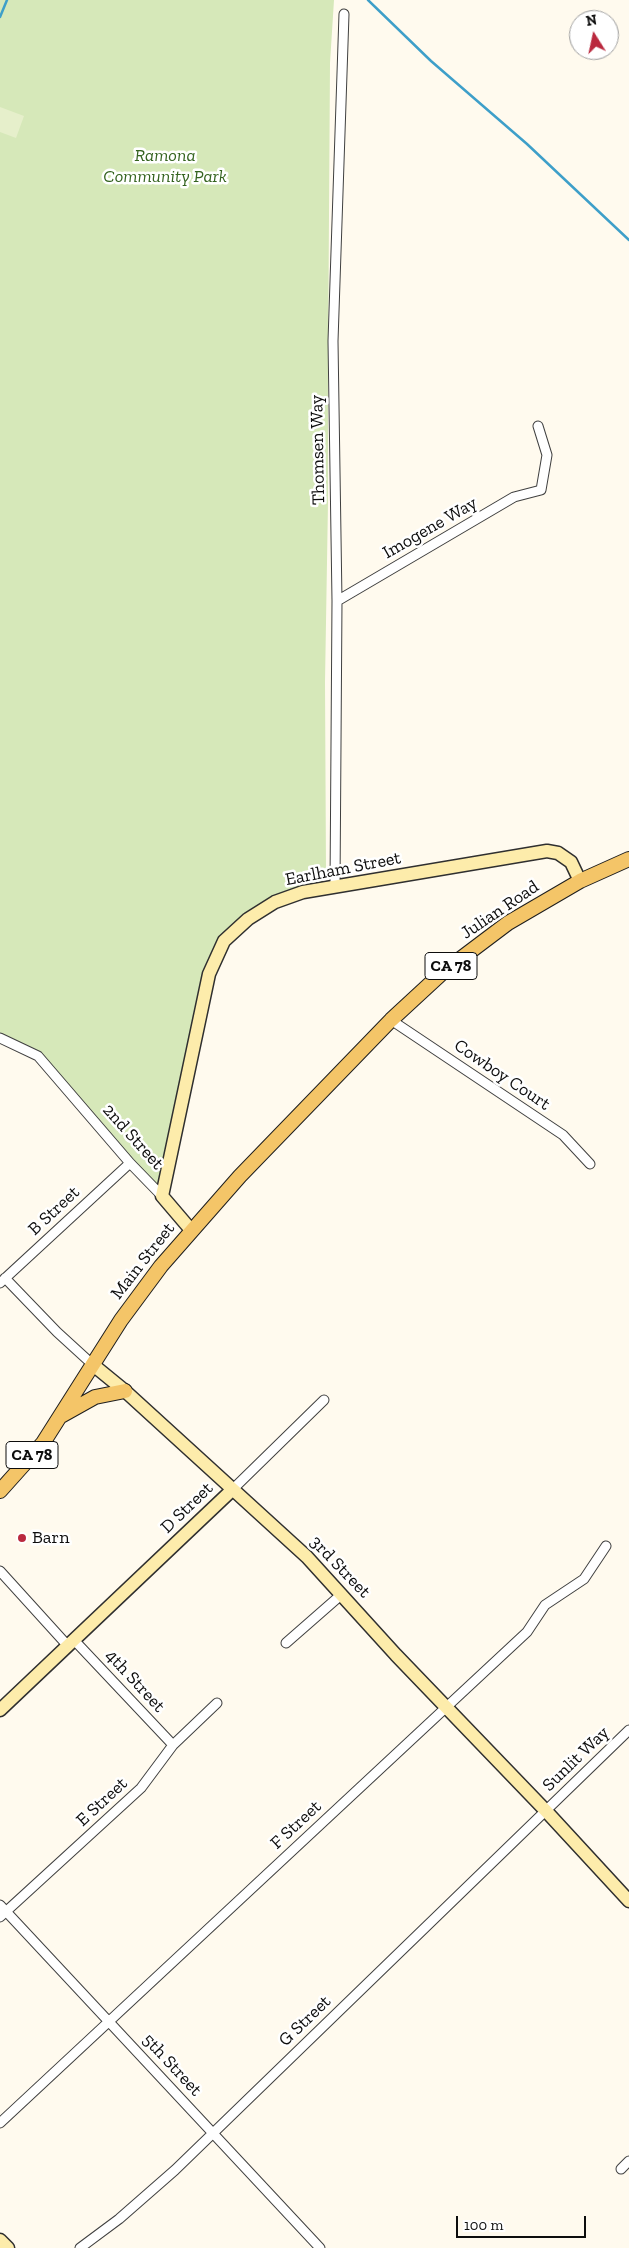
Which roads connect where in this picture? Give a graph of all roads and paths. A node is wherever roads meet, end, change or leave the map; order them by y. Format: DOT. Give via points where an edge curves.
graph roads {
  1 [pos="344,14"];
  2 [pos="538,426"];
  3 [pos="337,601"];
  4 [pos="629,859"];
  5 [pos="580,881"];
  6 [pos="336,886"];
  7 [pos="391,1020"];
  8 [pos="0,1038"];
  9 [pos="339,1074"];
  10 [pos="130,1163"];
  11 [pos="590,1164"];
  12 [pos="162,1196"];
  13 [pos="191,1230"];
  14 [pos="3,1281"];
  15 [pos="92,1364"];
  16 [pos="125,1391"];
  17 [pos="324,1400"];
  18 [pos="60,1416"];
  19 [pos="232,1490"];
  20 [pos="0,1491"];
  21 [pos="606,1546"];
  22 [pos="0,1571"];
  23 [pos="342,1594"];
  24 [pos="71,1643"];
  25 [pos="286,1643"];
  26 [pos="217,1703"];
  27 [pos="446,1707"];
  28 [pos="0,1710"];
  29 [pos="629,1730"];
  30 [pos="173,1745"];
  31 [pos="546,1812"];
  32 [pos="629,1901"];
  33 [pos="2,1911"];
  34 [pos="109,2021"];
  35 [pos="0,2123"];
  36 [pos="213,2132"];
  37 [pos="629,2161"];
  38 [pos="621,2169"];
  39 [pos="0,2240"];
  40 [pos="8,2248"];
  41 [pos="80,2248"];
  42 [pos="320,2248"];
  1 -- 3 [label="street, Thomsen Way" via="333,341"];
  2 -- 3 [label="street, Imogene Way" via="547,454 542,490 514,497"];
  3 -- 6 [label="street, Thomsen Way"];
  4 -- 5 [label="main road, Julian Road / CA 78"];
  5 -- 6 [label="street, Earlham Street" via="571,862 558,853 546,851"];
  5 -- 7 [label="main road, Julian Road / CA 78" via="508,923 443,972"];
  6 -- 12 [label="street, Earlham Street" via="302,892 275,902 248,918 224,941 209,974"];
  7 -- 9 [label="main road, Julian Road / CA 78"];
  7 -- 11 [label="street, Cowboy Court" via="563,1135"];
  8 -- 10 [label="street, 2nd Street" via="38,1056 49,1066"];
  9 -- 13 [label="main road, Main Street / CA 78"];
  10 -- 12 [label="street, 2nd Street"];
  10 -- 14 [label="street, B Street"];
  12 -- 13 [label="street, 2nd Street"];
  13 -- 15 [label="main road, Main Street / CA 78" via="127,1312"];
  14 -- 15 [label="street, 3rd Street"];
  15 -- 16 [label="street, 3rd Street"];
  15 -- 18 [label="main road, Main Street / CA 78"];
  16 -- 18 [label="main road" via="95,1397"];
  16 -- 19 [label="street, 3rd Street"];
  17 -- 19 [label="street, D Street"];
  18 -- 20 [label="main road, Main Street / CA 78" via="43,1443"];
  19 -- 23 [label="street, 3rd Street" via="307,1557"];
  19 -- 24 [label="street, D Street"];
  21 -- 27 [label="street, F Street" via="584,1579 545,1605 527,1632"];
  22 -- 24 [label="street, 4th Street"];
  23 -- 25 [label="street"];
  23 -- 27 [label="street, 3rd Street"];
  24 -- 28 [label="street, D Street"];
  24 -- 30 [label="street, 4th Street"];
  26 -- 30 [label="street, E Street"];
  27 -- 31 [label="street, 3rd Street"];
  27 -- 34 [label="street, F Street"];
  29 -- 31 [label="street, Sunlit Way"];
  30 -- 33 [label="street, E Street" via="141,1788"];
  31 -- 32 [label="street, 3rd Street"];
  31 -- 36 [label="street, G Street"];
  33 -- 34 [label="street, 5th Street"];
  34 -- 35 [label="street, F Street"];
  34 -- 36 [label="street, 5th Street"];
  36 -- 41 [label="street, G Street" via="119,2219"];
  36 -- 42 [label="street, 5th Street"];
  37 -- 38 [label="street"];
  39 -- 40 [label="street"];
}
